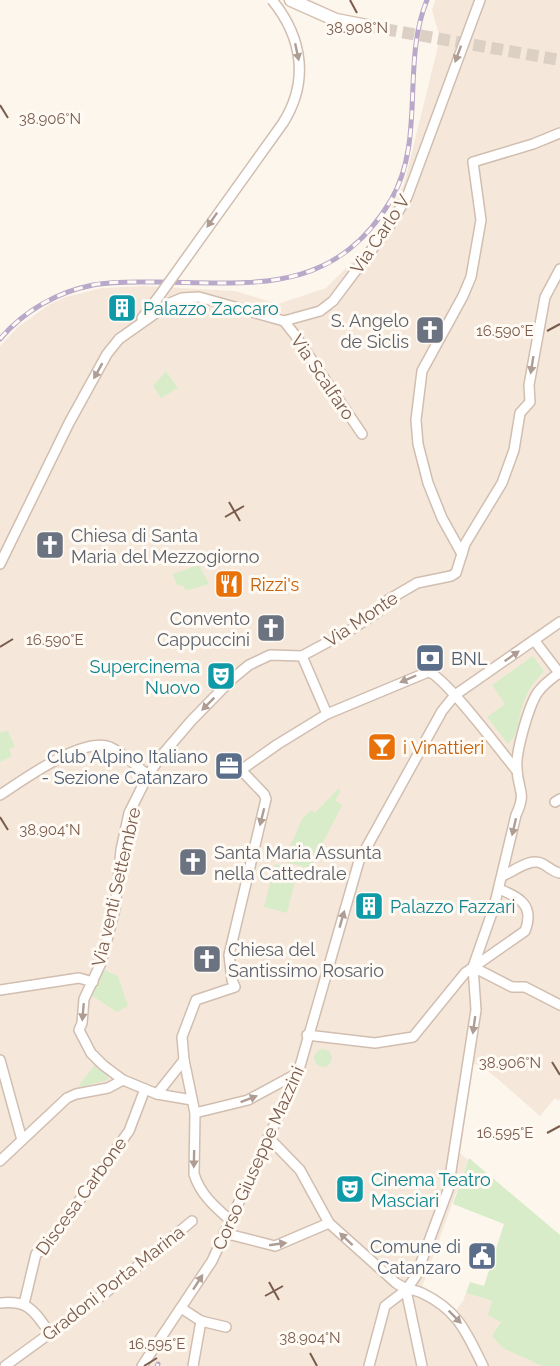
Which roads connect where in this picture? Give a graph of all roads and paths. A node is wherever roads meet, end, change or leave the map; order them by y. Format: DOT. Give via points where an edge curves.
graph roads {
  1 [pos="272,0"];
  2 [pos="291,0"];
  3 [pos="480,0"];
  4 [pos="366,26"];
  5 [pos="560,133"];
  6 [pos="560,269"];
  7 [pos="284,321"];
  8 [pos="135,327"];
  9 [pos="362,434"];
  10 [pos="462,554"];
  11 [pos="0,564"];
  12 [pos="560,622"];
  13 [pos="534,640"];
  14 [pos="302,656"];
  15 [pos="560,674"];
  16 [pos="455,695"];
  17 [pos="327,714"];
  18 [pos="516,771"];
  19 [pos="148,775"];
  20 [pos="1,794"];
  21 [pos="560,873"];
  22 [pos="502,876"];
  23 [pos="499,889"];
  24 [pos="481,945"];
  25 [pos="490,954"];
  26 [pos="473,967"];
  27 [pos="93,982"];
  28 [pos="0,990"];
  29 [pos="560,1005"];
  30 [pos="307,1035"];
  31 [pos="0,1060"];
  32 [pos="184,1060"];
  33 [pos="298,1072"];
  34 [pos="123,1080"];
  35 [pos="145,1089"];
  36 [pos="157,1094"];
  37 [pos="192,1100"];
  38 [pos="195,1113"];
  39 [pos="268,1137"];
  40 [pos="22,1140"];
  41 [pos="0,1161"];
  42 [pos="230,1220"];
  43 [pos="192,1221"];
  44 [pos="329,1223"];
  45 [pos="224,1233"];
  46 [pos="406,1290"];
  47 [pos="0,1303"];
  48 [pos="24,1304"];
  49 [pos="182,1308"];
  50 [pos="201,1321"];
  51 [pos="226,1327"];
  52 [pos="49,1332"];
  53 [pos="0,1361"];
  54 [pos="4,1366"];
  55 [pos="142,1366"];
  56 [pos="193,1366"];
  57 [pos="369,1366"];
  58 [pos="422,1366"];
  59 [pos="483,1366"];
  1 -- 8 [label="street, one-way, bridge" via="297,48 300,78 295,101"];
  2 -- 4 [label="main road" via="336,20"];
  3 -- 7 [label="street, Via Carlo V, one-way" via="415,179 398,214 333,301 320,311"];
  5 -- 10 [label="street" via="473,162 481,220 468,287 422,371 416,420 418,444 428,483"];
  6 -- 10 [label="street, one-way" via="543,308 529,386 530,402 520,413 514,450 502,483"];
  7 -- 8 [label="street" via="200,297 170,303"];
  7 -- 9 [label="street, Via Scalfaro"];
  8 -- 11 [label="street, one-way" via="107,354"];
  10 -- 14 [label="street, Via Monte" via="458,570 451,576 417,583 352,629"];
  12 -- 13 [label="street, Corso Giuseppe Mazzini"];
  13 -- 15 [label="street"];
  16 -- 13 [label="street, Corso Giuseppe Mazzini, one-way"];
  14 -- 17 [label="street"];
  14 -- 19 [label="street, Via venti Settembre, one-way" via="270,655 249,665 183,730"];
  15 -- 18 [label="street" via="540,690 532,704"];
  16 -- 17 [label="street, one-way" via="436,674 424,672"];
  16 -- 18 [label="street"];
  30 -- 16 [label="street, Corso Giuseppe Mazzini, one-way" via="359,861 442,711"];
  17 -- 32 [label="street, one-way" via="241,770 266,799 230,955 235,987 196,1000 182,1037"];
  18 -- 22 [label="street, one-way" via="522,801"];
  19 -- 20 [label="street" via="111,748 96,745 49,764"];
  19 -- 27 [label="street, Via venti Settembre" via="129,813 115,909"];
  21 -- 22 [label="street" via="537,861"];
  22 -- 23 [label="street"];
  23 -- 24 [label="street"];
  23 -- 25 [label="street" via="523,901 527,925 521,935"];
  24 -- 25 [label="street"];
  24 -- 26 [label="street"];
  25 -- 26 [label="street"];
  26 -- 29 [label="street"];
  26 -- 30 [label="street" via="413,1037 375,1043"];
  26 -- 46 [label="street, one-way" via="476,1010 452,1173 416,1276"];
  27 -- 28 [label="street" via="79,978"];
  27 -- 34 [label="street, Via venti Settembre, one-way" via="84,999 80,1034 91,1053"];
  30 -- 33 [label="street, Corso Giuseppe Mazzini"];
  31 -- 40 [label="street"];
  32 -- 36 [label="street"];
  32 -- 37 [label="street"];
  38 -- 33 [label="street, one-way" via="248,1100"];
  33 -- 39 [label="street, Corso Giuseppe Mazzini"];
  34 -- 35 [label="street, Via venti Settembre"];
  34 -- 40 [label="street" via="108,1088 67,1098"];
  35 -- 36 [label="street, Via venti Settembre"];
  35 -- 48 [label="street, Discesa Carbone" via="129,1131 46,1246 36,1254"];
  36 -- 37 [label="street, Via venti Settembre"];
  37 -- 38 [label="street"];
  38 -- 42 [label="street, one-way" via="197,1182"];
  39 -- 42 [label="street, Corso Giuseppe Mazzini"];
  39 -- 44 [label="street" via="300,1170"];
  40 -- 41 [label="street"];
  42 -- 45 [label="street, Corso Giuseppe Mazzini"];
  43 -- 52 [label="street, Gradoni Porta Marina" via="104,1294"];
  45 -- 44 [label="street, one-way" via="275,1246"];
  46 -- 44 [label="street, one-way" via="383,1274"];
  49 -- 45 [label="street, Corso Giuseppe Mazzini, one-way" via="212,1261"];
  46 -- 57 [label="street" via="385,1306"];
  46 -- 58 [label="street"];
  46 -- 59 [label="street, one-way" via="420,1292 460,1321"];
  47 -- 48 [label="street"];
  48 -- 52 [label="street"];
  49 -- 50 [label="street"];
  49 -- 55 [label="street, Corso Giuseppe Mazzini"];
  50 -- 51 [label="street"];
  50 -- 56 [label="street"];
  52 -- 54 [label="street, Gradoni Porta Marina"];
  53 -- 54 [label="street"];
}
